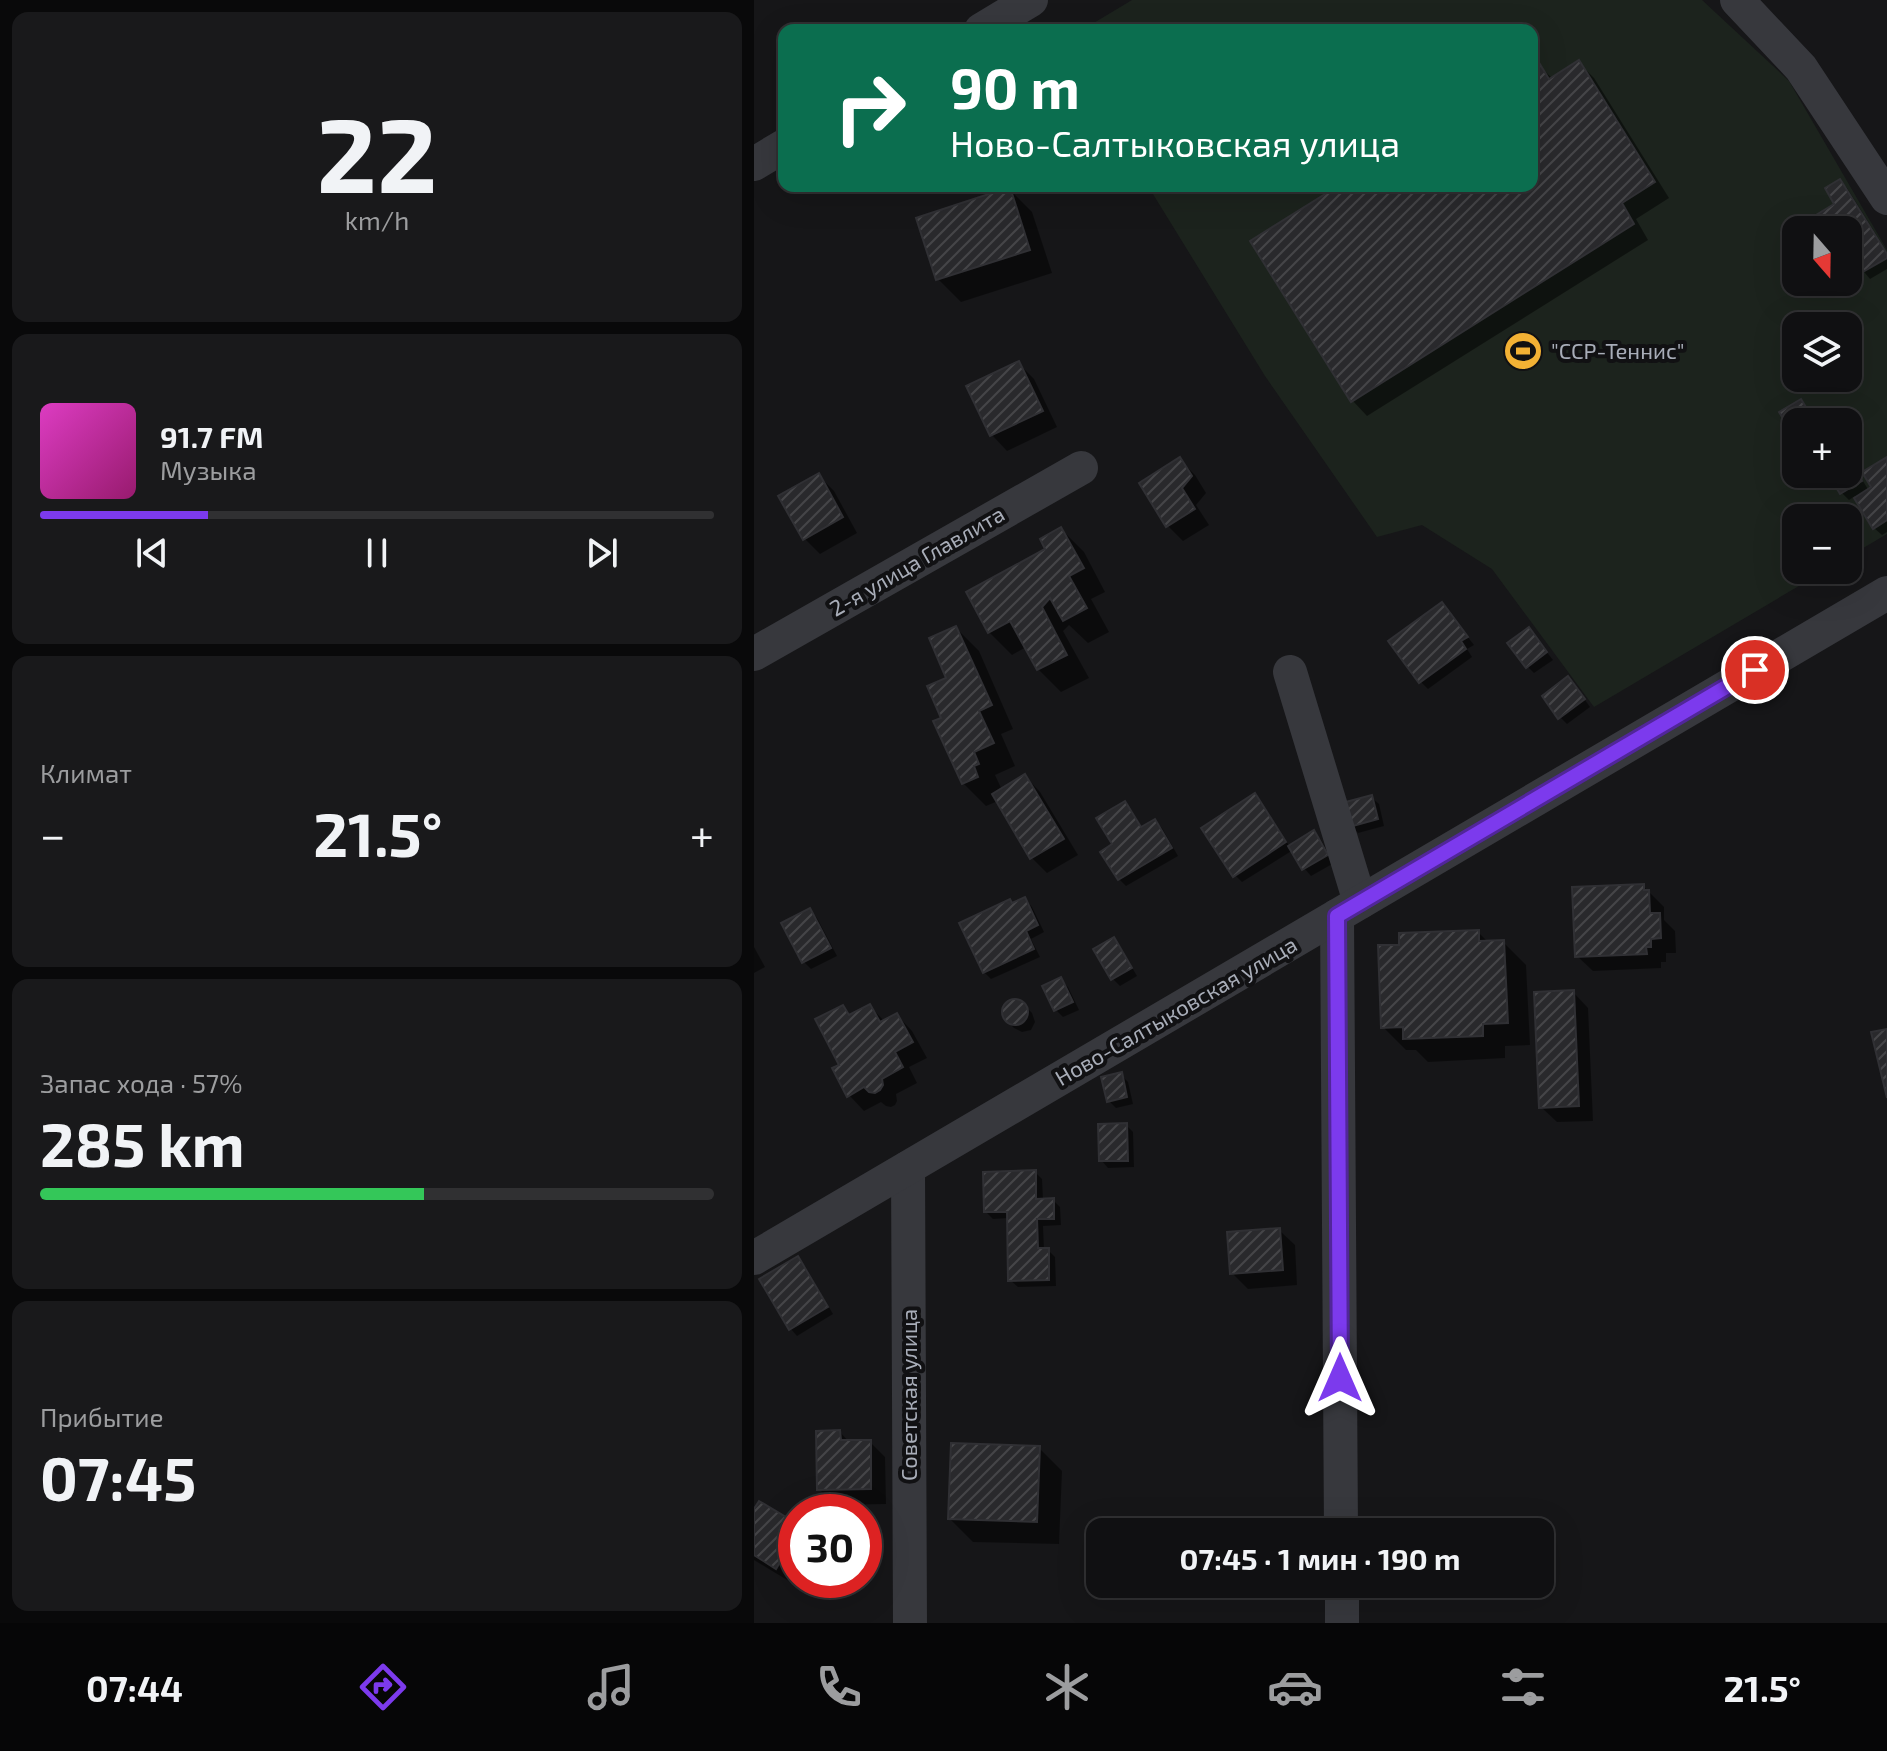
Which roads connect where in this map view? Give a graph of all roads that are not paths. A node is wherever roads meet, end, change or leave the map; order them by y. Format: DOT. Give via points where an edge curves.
graph roads {
  1 [pos="1031,0"];
  2 [pos="1737,0"];
  3 [pos="991,24"];
  4 [pos="778,150"];
  5 [pos="754,164"];
  6 [pos="1887,198"];
  7 [pos="1081,468"];
  8 [pos="1887,593"];
  9 [pos="754,654"];
  10 [pos="1290,672"];
  11 [pos="1348,909"];
  12 [pos="908,1168"];
  13 [pos="754,1258"];
  14 [pos="1341,1518"];
  15 [pos="1342,1598"];
  16 [pos="910,1623"];
  17 [pos="1342,1623"];
  1 -- 3 [label="street"];
  2 -- 6 [label="street" via="1801,68"];
  4 -- 5 [label="street"];
  7 -- 9 [label="street, 2-я улица Главлита"];
  8 -- 11 [label="street, Ново-Салтыковская улица"];
  10 -- 11 [label="street"];
  11 -- 12 [label="street, Ново-Салтыковская улица"];
  11 -- 14 [label="street"];
  12 -- 13 [label="street, Ново-Салтыковская улица"];
  12 -- 16 [label="street, Советская улица"];
  15 -- 17 [label="street"];
}
